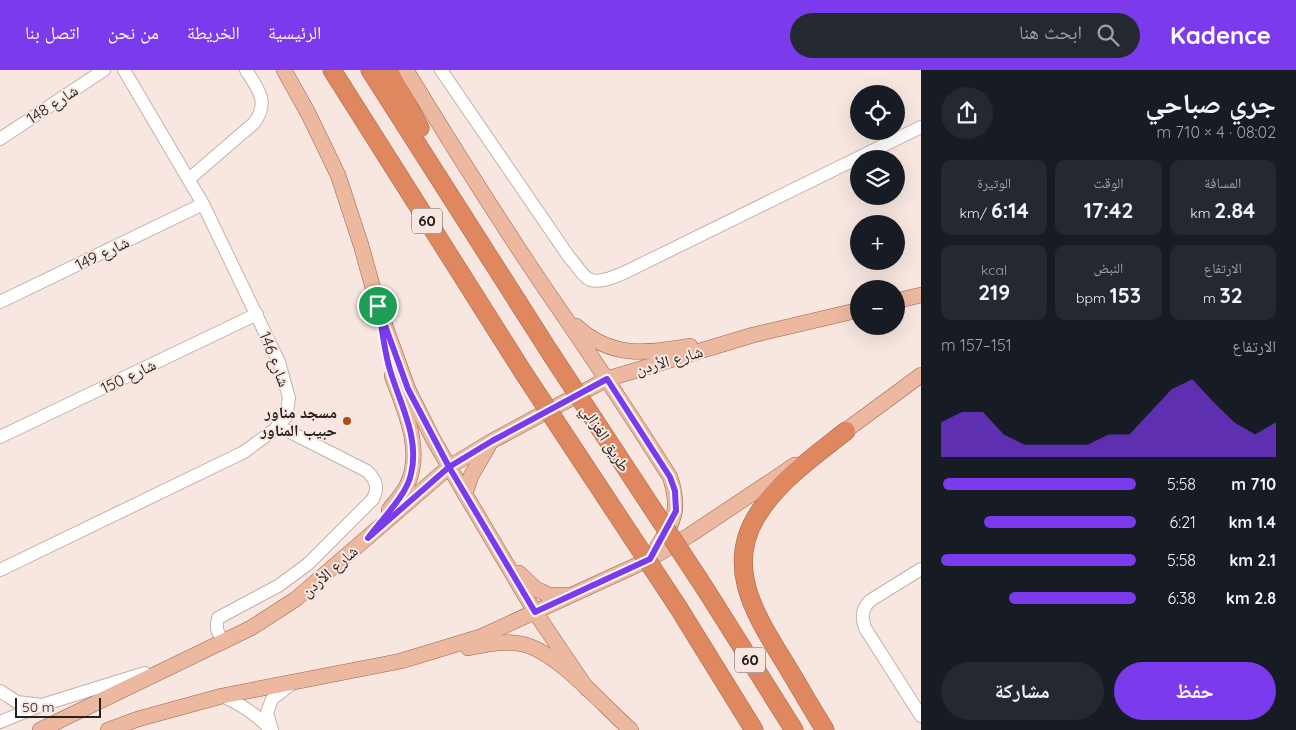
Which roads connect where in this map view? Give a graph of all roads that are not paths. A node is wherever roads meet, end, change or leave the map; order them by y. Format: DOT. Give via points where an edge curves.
graph roads {
  1 [pos="104,70"];
  2 [pos="124,70"];
  3 [pos="246,70"];
  4 [pos="284,70"];
  5 [pos="332,70"];
  6 [pos="370,70"];
  7 [pos="388,70"];
  8 [pos="406,70"];
  9 [pos="441,70"];
  10 [pos="921,126"];
  11 [pos="0,138"];
  12 [pos="189,179"];
  13 [pos="203,204"];
  14 [pos="488,256"];
  15 [pos="921,295"];
  16 [pos="905,299"];
  17 [pos="0,302"];
  18 [pos="557,304"];
  19 [pos="378,306"];
  20 [pos="850,312"];
  21 [pos="257,314"];
  22 [pos="753,336"];
  23 [pos="921,375"];
  24 [pos="607,379"];
  25 [pos="278,426"];
  26 [pos="846,431"];
  27 [pos="0,437"];
  28 [pos="492,441"];
  29 [pos="449,467"];
  30 [pos="465,494"];
  31 [pos="368,538"];
  32 [pos="499,552"];
  33 [pos="650,559"];
  34 [pos="921,569"];
  35 [pos="0,570"];
  36 [pos="569,595"];
  37 [pos="535,612"];
  38 [pos="224,642"];
  39 [pos="400,661"];
  40 [pos="181,663"];
  41 [pos="298,680"];
  42 [pos="587,689"];
  43 [pos="0,692"];
  44 [pos="222,696"];
  45 [pos="42,705"];
  46 [pos="921,716"];
  47 [pos="0,722"];
  48 [pos="40,730"];
  49 [pos="108,730"];
  50 [pos="271,730"];
  51 [pos="631,730"];
  52 [pos="754,730"];
  53 [pos="794,730"];
  54 [pos="825,730"];
  1 -- 11 [label="street, شارع 148"];
  2 -- 12 [label="street, شارع 146"];
  3 -- 12 [label="street" via="262,98 259,116"];
  4 -- 19 [label="main road" via="338,175"];
  5 -- 52 [label="highway, طريق الغزالي / 60, bridge"];
  6 -- 14 [label="highway, طريق الغزالي / 60"];
  7 -- 14 [label="highway"];
  8 -- 18 [label="main road"];
  9 -- 10 [label="street" via="569,256 588,279 597,281 646,262"];
  12 -- 13 [label="street, شارع 146"];
  13 -- 17 [label="street, شارع 149"];
  13 -- 21 [label="street, شارع 146"];
  14 -- 53 [label="highway, طريق الغزالي / 60, bridge"];
  15 -- 16 [label="main road"];
  18 -- 22 [label="main road" via="577,328 600,343 627,352 652,352"];
  18 -- 24 [label="main road"];
  19 -- 29 [label="main road" via="408,389"];
  19 -- 31 [label="main road" via="390,370 409,425 414,457 406,487"];
  20 -- 22 [label="main road, شارع الأردن"];
  21 -- 25 [label="street, شارع 146" via="279,362 289,398 286,417"];
  21 -- 27 [label="street, شارع 150"];
  22 -- 24 [label="main road, شارع الأردن"];
  23 -- 26 [label="main road"];
  24 -- 28 [label="main road, شارع الأردن"];
  24 -- 33 [label="main road" via="670,477 675,491 676,511"];
  25 -- 35 [label="street, شارع 146" via="244,452"];
  25 -- 38 [label="street" via="367,471 375,479 377,491 373,499 308,564 278,586 218,618 217,632"];
  26 -- 33 [label="main road" via="690,536"];
  26 -- 54 [label="highway" via="801,467 772,496 754,519 742,557 743,573 758,618"];
  28 -- 29 [label="main road, شارع الأردن"];
  28 -- 30 [label="main road" via="480,458"];
  29 -- 30 [label="main road"];
  29 -- 31 [label="main road, شارع الأردن"];
  30 -- 32 [label="main road"];
  31 -- 38 [label="main road, شارع الأردن" via="296,599"];
  32 -- 36 [label="main road" via="536,589 549,596"];
  32 -- 37 [label="main road"];
  33 -- 36 [label="main road"];
  34 -- 46 [label="street" via="871,600 862,612 865,628"];
  36 -- 37 [label="main road"];
  37 -- 39 [label="main road" via="480,637"];
  37 -- 42 [label="main road"];
  38 -- 40 [label="main road, شارع الأردن"];
  39 -- 41 [label="main road"];
  39 -- 42 [label="main road" via="505,642 522,644 547,655"];
  40 -- 45 [label="street"];
  40 -- 48 [label="main road, شارع الأردن"];
  41 -- 44 [label="main road"];
  41 -- 50 [label="street" via="272,699 267,713"];
  42 -- 51 [label="main road"];
  43 -- 45 [label="street" via="17,702"];
  44 -- 49 [label="main road"];
  44 -- 50 [label="street" via="244,705"];
  45 -- 47 [label="street"];
}
